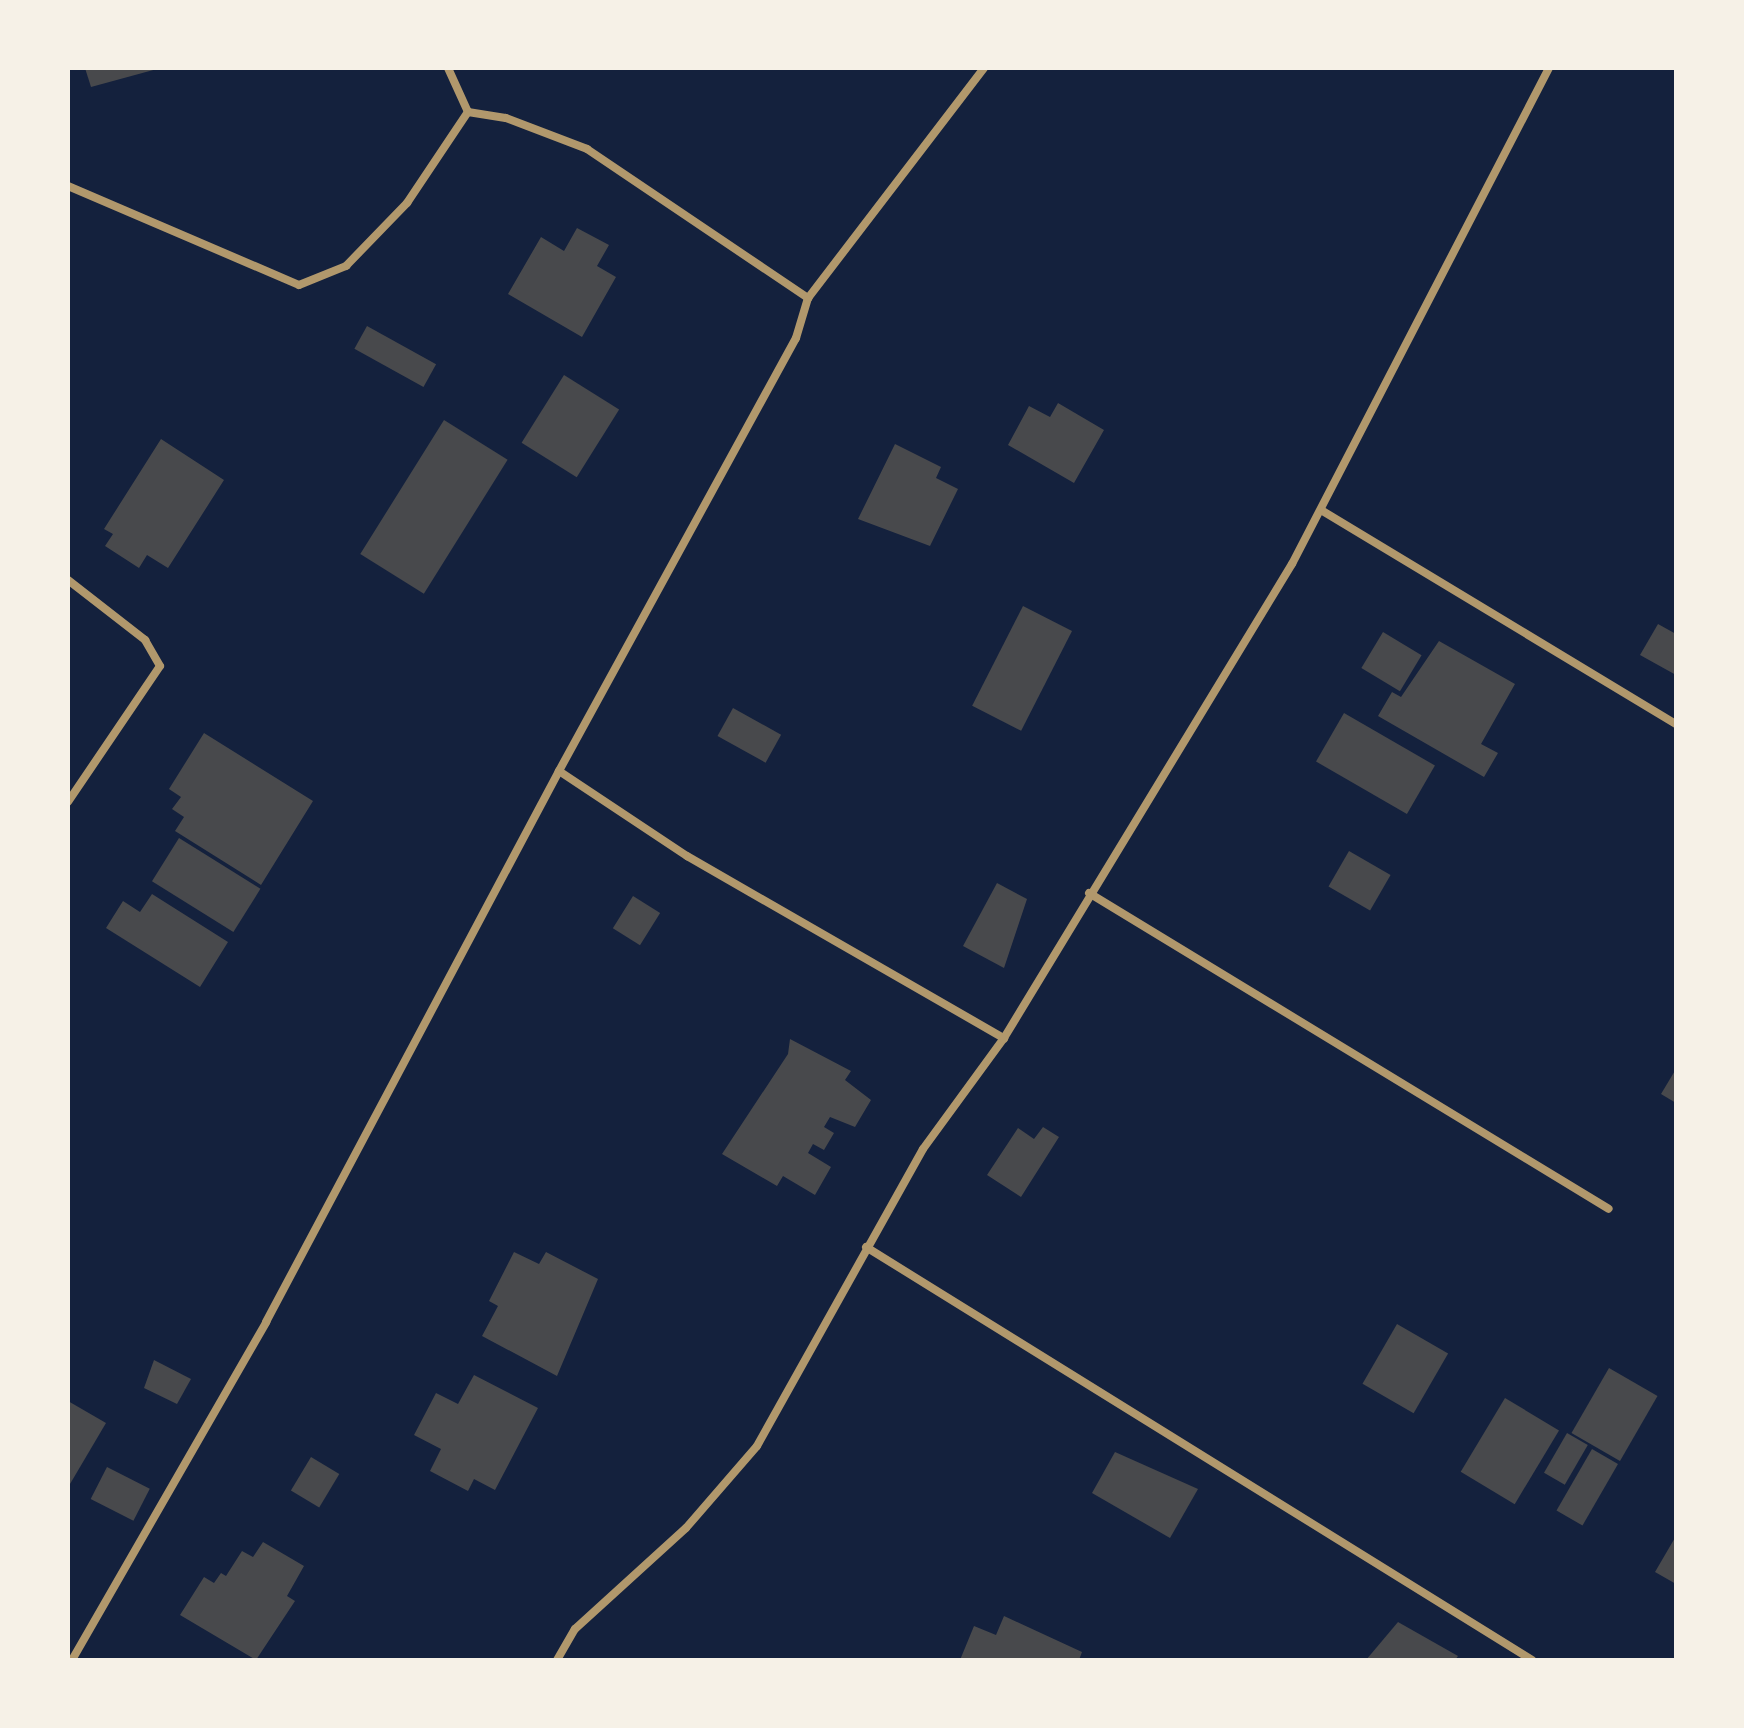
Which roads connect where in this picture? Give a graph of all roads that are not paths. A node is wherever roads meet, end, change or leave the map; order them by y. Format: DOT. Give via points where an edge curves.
graph roads {
  1 [pos="448,68"];
  2 [pos="984,68"];
  3 [pos="1549,68"];
  4 [pos="468,112"];
  5 [pos="68,186"];
  6 [pos="808,298"];
  7 [pos="1321,510"];
  8 [pos="68,580"];
  9 [pos="1676,724"];
  10 [pos="559,771"];
  11 [pos="68,802"];
  12 [pos="1089,893"];
  13 [pos="1004,1038"];
  14 [pos="1609,1209"];
  15 [pos="866,1247"];
  16 [pos="72,1660"];
  17 [pos="557,1660"];
  18 [pos="1532,1660"];
  1 -- 4 [label="street"];
  2 -- 6 [label="street"];
  3 -- 7 [label="street"];
  4 -- 5 [label="street" via="407,203 346,266 299,285"];
  4 -- 6 [label="street" via="506,118 587,149"];
  6 -- 10 [label="street" via="796,338"];
  7 -- 9 [label="street"];
  7 -- 12 [label="street"];
  8 -- 11 [label="street" via="145,640 160,666"];
  10 -- 13 [label="street" via="687,856"];
  10 -- 16 [label="street" via="266,1322"];
  12 -- 13 [label="street"];
  12 -- 14 [label="street"];
  13 -- 15 [label="street" via="923,1149"];
  15 -- 17 [label="street" via="737,1476 575,1629"];
  15 -- 18 [label="street"];
}
